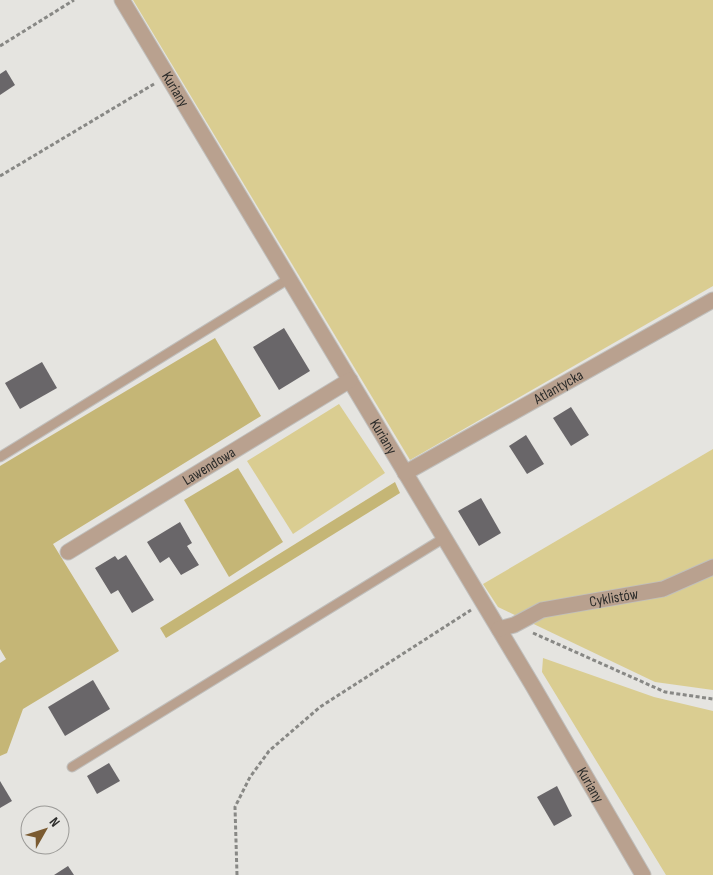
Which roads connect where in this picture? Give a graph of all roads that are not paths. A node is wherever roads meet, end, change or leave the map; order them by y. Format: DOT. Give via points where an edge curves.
graph roads {
  1 [pos="122,0"];
  2 [pos="290,278"];
  3 [pos="713,300"];
  4 [pos="350,380"];
  5 [pos="0,457"];
  6 [pos="405,473"];
  7 [pos="444,538"];
  8 [pos="68,552"];
  9 [pos="713,567"];
  10 [pos="499,629"];
  11 [pos="72,767"];
  12 [pos="643,875"];
  1 -- 2 [label="street, Kuriany"];
  2 -- 4 [label="street, Kuriany"];
  2 -- 5 [label="lane"];
  3 -- 6 [label="street, Atlantycka"];
  4 -- 6 [label="street, Kuriany"];
  4 -- 8 [label="street, Lawendowa"];
  6 -- 7 [label="street, Kuriany"];
  7 -- 10 [label="street, Kuriany"];
  7 -- 11 [label="lane"];
  9 -- 10 [label="street, Cyklistów" via="664,589 542,610"];
  10 -- 12 [label="street, Kuriany"];
}
